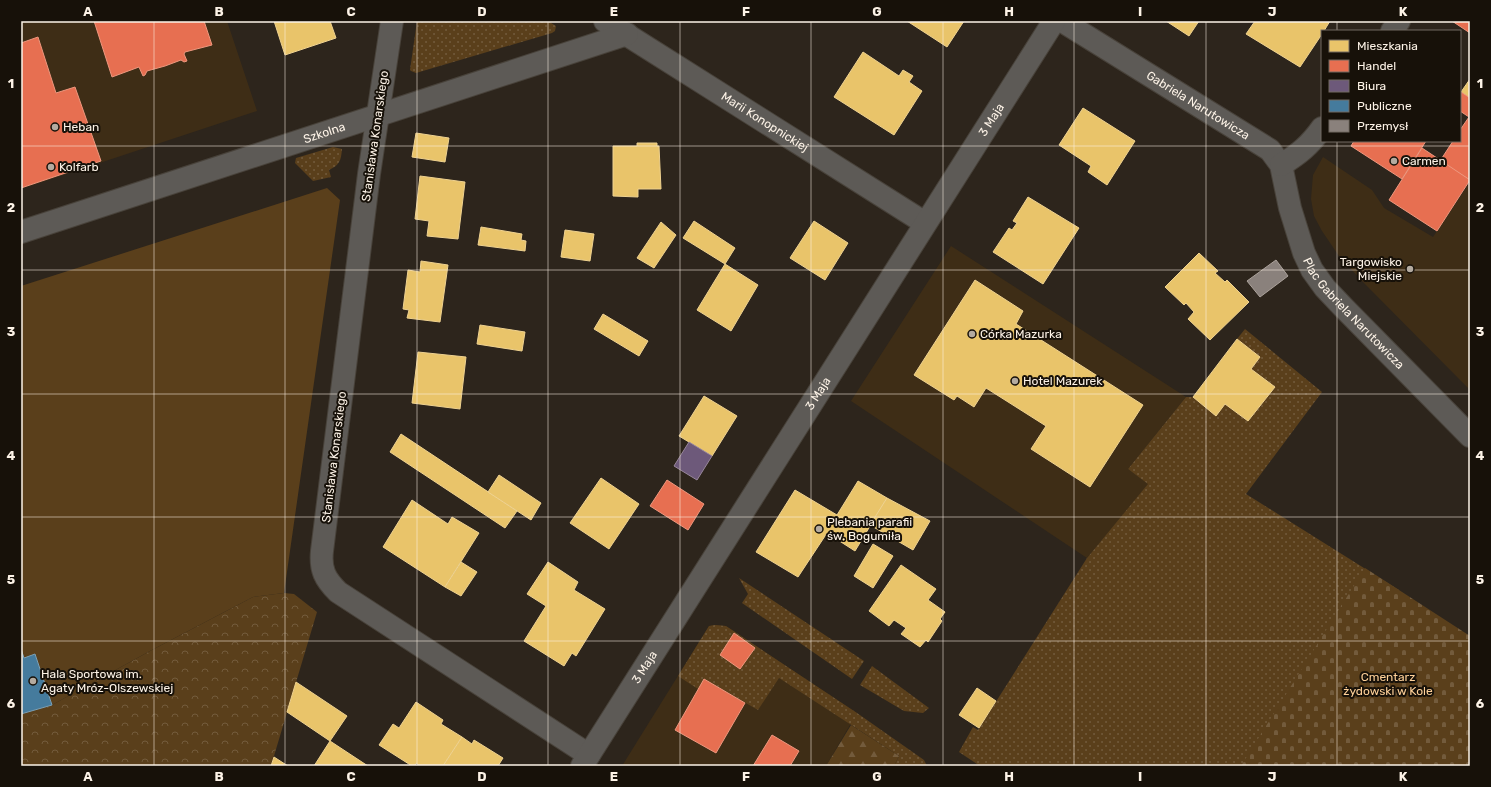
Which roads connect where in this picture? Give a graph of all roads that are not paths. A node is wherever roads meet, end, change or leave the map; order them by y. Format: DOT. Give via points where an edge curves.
graph roads {
  1 [pos="392,21"];
  2 [pos="605,21"];
  3 [pos="1054,21"];
  4 [pos="1062,21"];
  5 [pos="1399,21"];
  6 [pos="1393,30"];
  7 [pos="627,34"];
  8 [pos="378,116"];
  9 [pos="1321,129"];
  10 [pos="1281,165"];
  11 [pos="925,223"];
  12 [pos="21,232"];
  13 [pos="1470,436"];
  14 [pos="585,761"];
  1 -- 8 [label="street, Stanisława Konarskiego"];
  2 -- 7 [label="street, Marii Konopnickiej"];
  3 -- 11 [label="street, 3 Maja"];
  4 -- 10 [label="street, Gabriela Narutowicza" via="1270,150"];
  5 -- 6 [label="street"];
  7 -- 8 [label="street, Szkolna"];
  7 -- 11 [label="street, Marii Konopnickiej"];
  8 -- 12 [label="street, Szkolna"];
  8 -- 14 [label="street, Stanisława Konarskiego" via="322,551 321,562 325,578 338,592"];
  9 -- 10 [label="street" via="1298,155"];
  10 -- 13 [label="street, Plac Gabriela Narutowicza" via="1298,235 1312,270 1343,307"];
  11 -- 14 [label="street, 3 Maja"];
}
